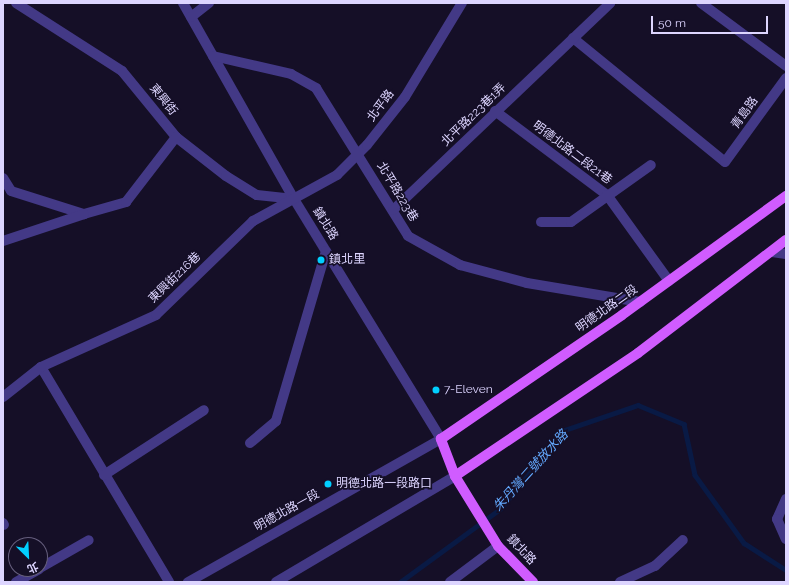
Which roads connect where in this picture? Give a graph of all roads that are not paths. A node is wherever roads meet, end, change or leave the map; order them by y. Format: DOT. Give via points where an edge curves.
graph roads {
  1 [pos="16,3"];
  2 [pos="183,3"];
  3 [pos="209,3"];
  4 [pos="462,3"];
  5 [pos="610,3"];
  6 [pos="701,3"];
  7 [pos="191,17"];
  8 [pos="573,38"];
  9 [pos="213,56"];
  10 [pos="786,66"];
  11 [pos="786,78"];
  12 [pos="496,111"];
  13 [pos="176,138"];
  14 [pos="359,154"];
  15 [pos="651,165"];
  16 [pos="3,178"];
  17 [pos="607,196"];
  18 [pos="786,196"];
  19 [pos="294,199"];
  20 [pos="393,210"];
  21 [pos="84,214"];
  22 [pos="541,222"];
  23 [pos="786,240"];
  24 [pos="3,241"];
  25 [pos="326,251"];
  26 [pos="772,252"];
  27 [pos="786,254"];
  28 [pos="669,281"];
  29 [pos="640,302"];
  30 [pos="41,367"];
  31 [pos="3,397"];
  32 [pos="204,410"];
  33 [pos="441,439"];
  34 [pos="250,443"];
  35 [pos="104,475"];
  36 [pos="455,476"];
  37 [pos="786,499"];
  38 [pos="786,539"];
  39 [pos="89,540"];
  40 [pos="684,540"];
  41 [pos="498,546"];
  42 [pos="48,564"];
  43 [pos="25,577"];
  44 [pos="16,582"];
  45 [pos="169,582"];
  46 [pos="188,582"];
  47 [pos="276,582"];
  48 [pos="450,582"];
  49 [pos="533,582"];
  50 [pos="620,582"];
  1 -- 13 [label="street, 東興街" via="122,71"];
  2 -- 7 [label="street, 鎮北路"];
  3 -- 7 [label="street"];
  4 -- 14 [label="street, 北平路" via="404,97"];
  5 -- 8 [label="street, 北平路223巷1弄"];
  6 -- 10 [label="street"];
  7 -- 9 [label="street, 鎮北路"];
  8 -- 11 [label="street, 青島路" via="725,162"];
  8 -- 12 [label="street, 北平路223巷1弄"];
  9 -- 14 [label="street, 北平路223巷" via="291,74 316,88"];
  9 -- 19 [label="street, 鎮北路"];
  12 -- 17 [label="street, 明德北路二段21巷"];
  12 -- 20 [label="street, 北平路223巷1弄"];
  13 -- 19 [label="street, 東興街" via="257,195"];
  13 -- 21 [label="street" via="126,202"];
  14 -- 19 [label="street, 北平路" via="337,175"];
  14 -- 20 [label="street, 北平路223巷"];
  15 -- 17 [label="street"];
  16 -- 21 [label="street" via="11,191"];
  17 -- 22 [label="street" via="571,222"];
  17 -- 28 [label="street, 明德北路二段21巷"];
  18 -- 28 [label="main road, 明德北路二段"];
  19 -- 25 [label="street, 鎮北路"];
  19 -- 30 [label="street, 東興街216巷" via="253,221 156,315"];
  20 -- 29 [label="street, 北平路223巷" via="408,236 460,265 526,283"];
  21 -- 24 [label="street"];
  23 -- 26 [label="main road"];
  25 -- 33 [label="street, 鎮北路"];
  25 -- 34 [label="street" via="276,420"];
  26 -- 27 [label="street"];
  26 -- 36 [label="main road" via="638,353"];
  28 -- 29 [label="main road, 明德北路二段"];
  29 -- 33 [label="main road, 明德北路二段"];
  30 -- 31 [label="street, 東興街216巷"];
  30 -- 35 [label="street"];
  32 -- 35 [label="street"];
  33 -- 36 [label="main road, 鎮北路"];
  33 -- 46 [label="street, 明德北路一段"];
  35 -- 45 [label="street"];
  36 -- 41 [label="main road, 鎮北路"];
  36 -- 47 [label="street"];
  37 -- 38 [label="street" via="777,519"];
  39 -- 42 [label="street"];
  40 -- 50 [label="street" via="655,566"];
  41 -- 48 [label="street"];
  41 -- 49 [label="main road, 鎮北路"];
  43 -- 44 [label="street"];
}
